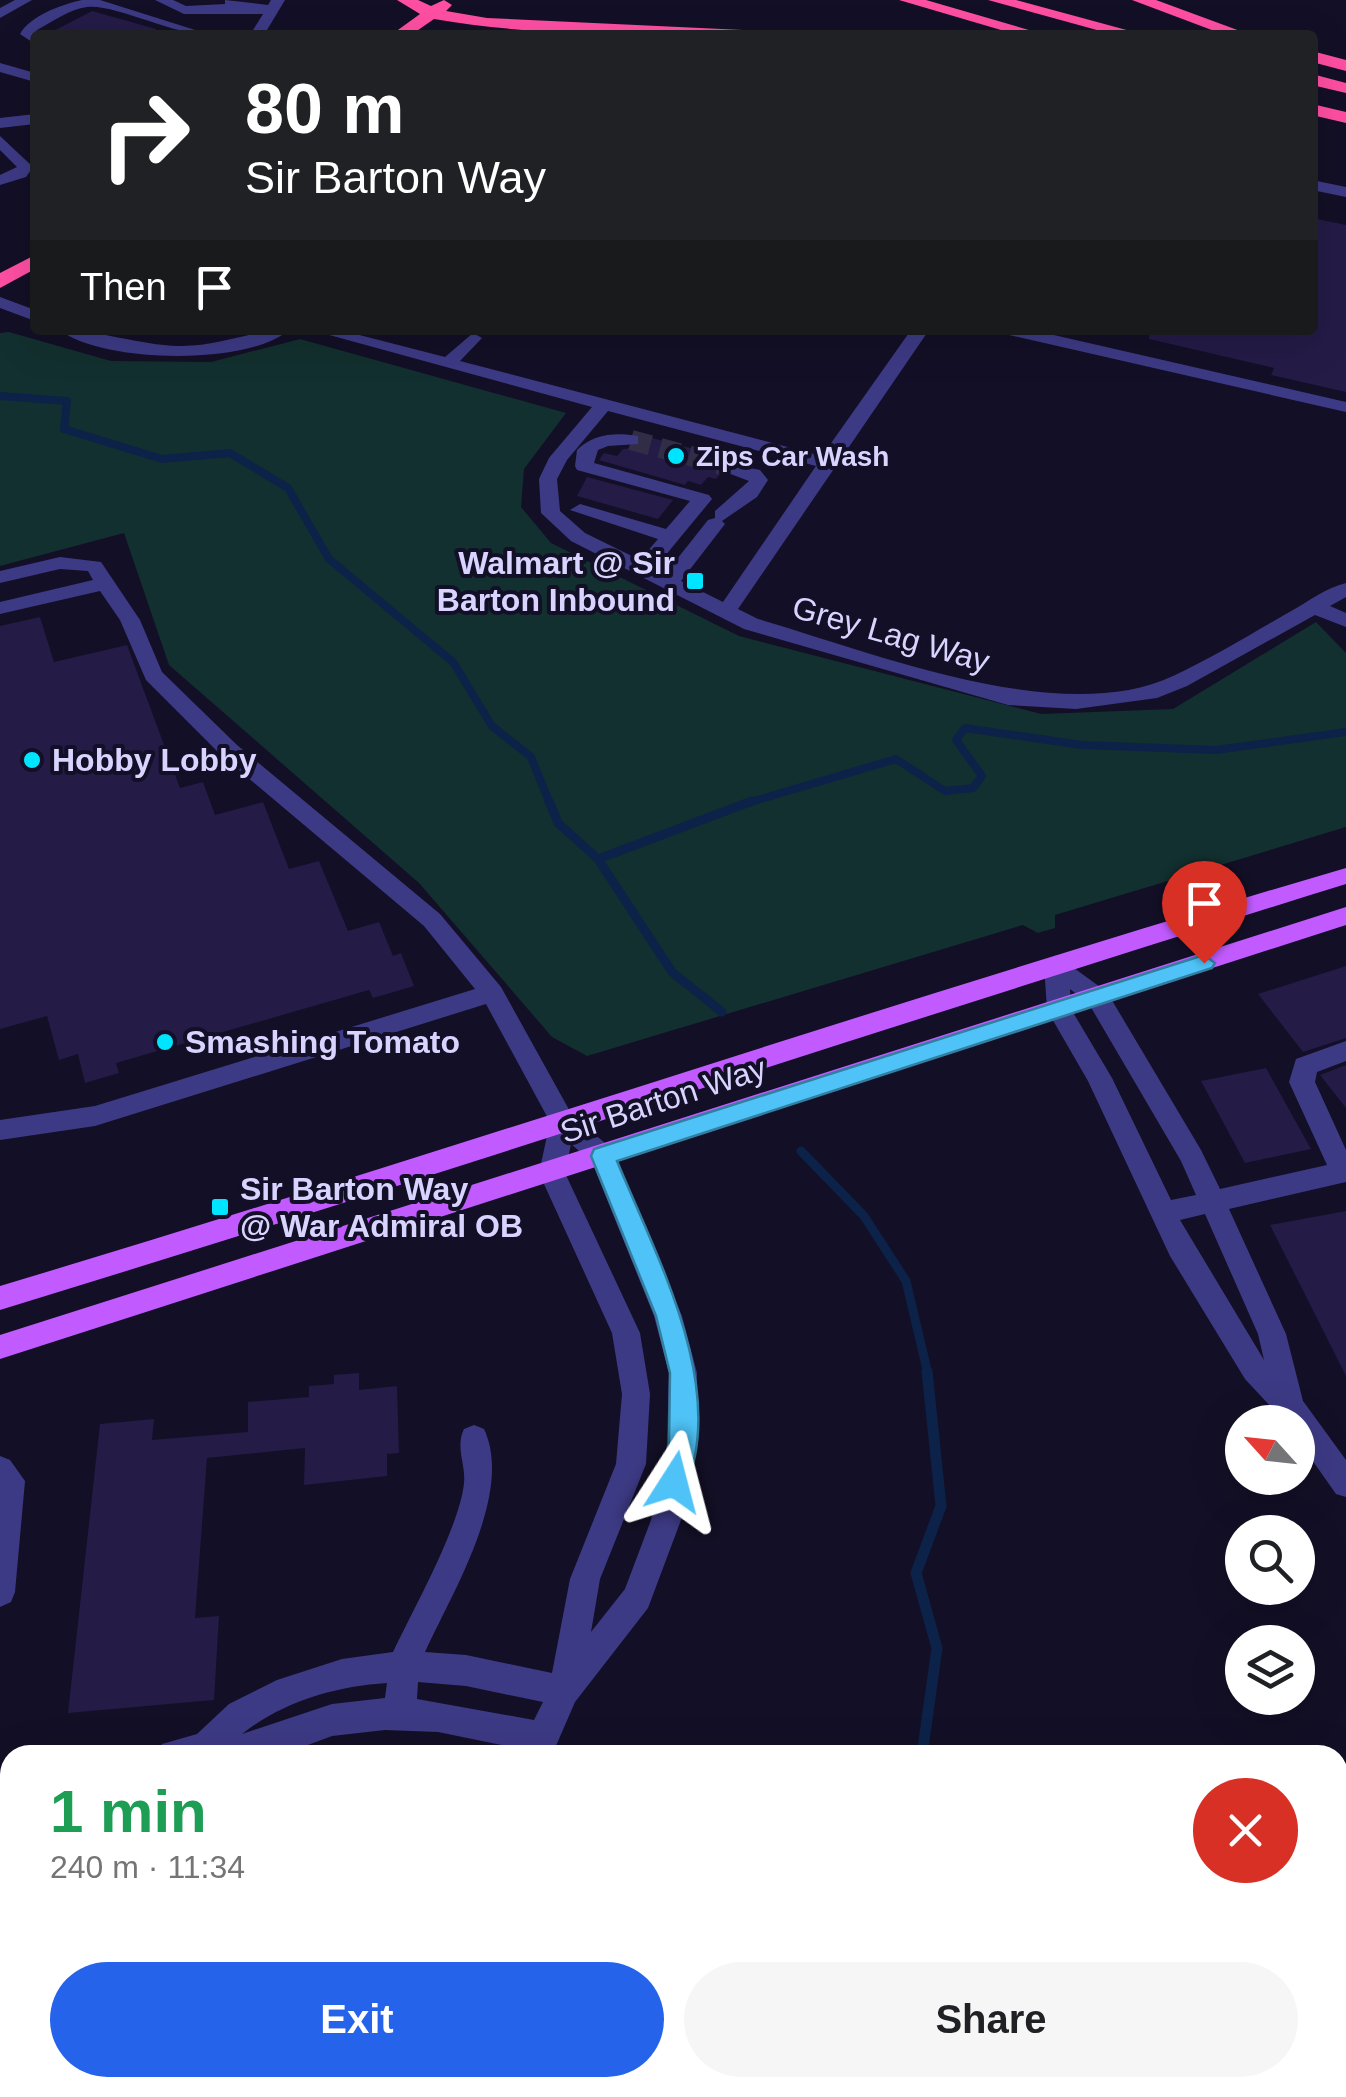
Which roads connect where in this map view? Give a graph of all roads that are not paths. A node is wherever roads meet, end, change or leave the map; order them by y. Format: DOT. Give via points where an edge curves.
graph roads {
  1 [pos="26,0"];
  2 [pos="162,0"];
  3 [pos="405,0"];
  4 [pos="450,0"];
  5 [pos="486,0"];
  6 [pos="908,0"];
  7 [pos="996,0"];
  8 [pos="1140,0"];
  9 [pos="232,4"];
  10 [pos="277,5"];
  11 [pos="0,14"];
  12 [pos="434,14"];
  13 [pos="187,30"];
  14 [pos="260,30"];
  15 [pos="408,30"];
  16 [pos="624,30"];
  17 [pos="1019,30"];
  18 [pos="1116,30"];
  19 [pos="1227,30"];
  20 [pos="30,37"];
  21 [pos="1318,58"];
  22 [pos="1346,66"];
  23 [pos="0,67"];
  24 [pos="30,76"];
  25 [pos="1318,81"];
  26 [pos="1346,88"];
  27 [pos="3,102"];
  28 [pos="1318,112"];
  29 [pos="1318,118"];
  30 [pos="30,120"];
  31 [pos="1346,121"];
  32 [pos="3,123"];
  33 [pos="0,142"];
  34 [pos="0,180"];
  35 [pos="1318,186"];
  36 [pos="1346,192"];
  37 [pos="30,264"];
  38 [pos="0,282"];
  39 [pos="0,302"];
  40 [pos="30,314"];
  41 [pos="85,335"];
  42 [pos="265,335"];
  43 [pos="340,335"];
  44 [pos="917,335"];
  45 [pos="1031,335"];
  46 [pos="473,338"];
  47 [pos="449,363"];
  48 [pos="604,405"];
  49 [pos="1346,407"];
  50 [pos="630,440"];
  51 [pos="827,463"];
  52 [pos="731,472"];
  53 [pos="702,500"];
  54 [pos="580,510"];
  55 [pos="724,514"];
  56 [pos="669,536"];
  57 [pos="641,571"];
  58 [pos="0,577"];
  59 [pos="106,584"];
  60 [pos="668,584"];
  61 [pos="1346,589"];
  62 [pos="1311,606"];
  63 [pos="0,608"];
  64 [pos="726,612"];
  65 [pos="1346,621"];
  66 [pos="1346,876"];
  67 [pos="1346,916"];
  68 [pos="1056,964"];
  69 [pos="492,993"];
  70 [pos="1098,998"];
  71 [pos="1060,1010"];
  72 [pos="1346,1051"];
  73 [pos="563,1122"];
  74 [pos="0,1130"];
  75 [pos="603,1156"];
  76 [pos="552,1173"];
  77 [pos="1345,1174"];
  78 [pos="1213,1202"];
  79 [pos="1163,1213"];
  80 [pos="0,1298"];
  81 [pos="0,1347"];
  82 [pos="1289,1405"];
  83 [pos="1290,1405"];
  84 [pos="474,1438"];
  85 [pos="1315,1441"];
  86 [pos="0,1468"];
  87 [pos="1346,1484"];
  88 [pos="0,1592"];
  89 [pos="404,1663"];
  90 [pos="305,1685"];
  91 [pos="564,1691"];
  92 [pos="400,1713"];
  93 [pos="312,1728"];
  94 [pos="209,1745"];
  95 [pos="269,1745"];
  96 [pos="536,1745"];
  97 [pos="538,1745"];
  1 -- 11 [label="street"];
  2 -- 9 [label="street" via="184,10"];
  3 -- 12 [label="highway"];
  4 -- 12 [label="highway"];
  5 -- 12 [label="highway"];
  6 -- 17 [label="highway"];
  7 -- 18 [label="highway"];
  8 -- 19 [label="highway"];
  9 -- 10 [label="street"];
  10 -- 14 [label="street"];
  12 -- 15 [label="highway"];
  12 -- 16 [label="highway"];
  13 -- 20 [label="street" via="92,2 31,27"];
  21 -- 22 [label="highway"];
  23 -- 24 [label="street"];
  25 -- 26 [label="highway"];
  27 -- 32 [label="street"];
  28 -- 31 [label="highway"];
  29 -- 31 [label="highway"];
  30 -- 32 [label="street"];
  33 -- 34 [label="street" via="24,168"];
  35 -- 36 [label="street"];
  37 -- 38 [label="highway"];
  39 -- 40 [label="street"];
  41 -- 42 [label="street" via="178,352 227,348"];
  43 -- 47 [label="street"];
  44 -- 51 [label="street"];
  45 -- 49 [label="street"];
  46 -- 47 [label="street"];
  47 -- 48 [label="street"];
  48 -- 51 [label="street"];
  48 -- 57 [label="street, Grey Lag Way" via="558,458 548,479 551,513 578,537"];
  50 -- 53 [label="street" via="593,445 584,466"];
  51 -- 64 [label="street"];
  52 -- 55 [label="street" via="758,480"];
  53 -- 55 [label="street" via="712,492"];
  53 -- 56 [label="street"];
  54 -- 56 [label="street"];
  55 -- 60 [label="street"];
  56 -- 57 [label="street"];
  57 -- 60 [label="street, Grey Lag Way"];
  58 -- 59 [label="street" via="60,563 94,566"];
  59 -- 63 [label="street"];
  59 -- 69 [label="street" via="153,675 230,750 432,920"];
  60 -- 64 [label="street, Grey Lag Way"];
  61 -- 62 [label="street, Grey Lag Way"];
  62 -- 64 [label="street, Grey Lag Way" via="1149,694 1076,702 1008,698 782,636"];
  62 -- 65 [label="street"];
  66 -- 68 [label="main road, Sir Barton Way"];
  67 -- 70 [label="main road, Sir Barton Way"];
  68 -- 70 [label="street"];
  68 -- 71 [label="street"];
  68 -- 73 [label="main road, Sir Barton Way"];
  69 -- 73 [label="street"];
  69 -- 74 [label="street" via="96,1116"];
  70 -- 71 [label="main road, Sir Barton Way"];
  70 -- 78 [label="street"];
  71 -- 75 [label="main road, Sir Barton Way"];
  71 -- 79 [label="street"];
  72 -- 77 [label="street" via="1306,1066 1302,1082"];
  73 -- 75 [label="street"];
  73 -- 76 [label="street"];
  73 -- 80 [label="main road, Sir Barton Way"];
  75 -- 76 [label="main road, Sir Barton Way"];
  75 -- 91 [label="street" via="668,1316 683,1373 682,1444 666,1520 637,1598"];
  76 -- 81 [label="main road, Sir Barton Way"];
  76 -- 91 [label="street" via="626,1332 636,1394 631,1464 585,1580"];
  77 -- 78 [label="street"];
  78 -- 79 [label="street"];
  78 -- 83 [label="street" via="1272,1334"];
  79 -- 82 [label="street" via="1256,1370"];
  84 -- 89 [label="street" via="479,1484"];
  85 -- 87 [label="street"];
  86 -- 88 [label="street" via="10,1480"];
  89 -- 90 [label="street" via="348,1670"];
  89 -- 91 [label="street"];
  89 -- 92 [label="street"];
  90 -- 93 [label="street"];
  90 -- 94 [label="street" via="256,1702"];
  91 -- 97 [label="street"];
  92 -- 93 [label="street"];
  92 -- 96 [label="street" via="478,1721"];
  93 -- 95 [label="street"];
}
